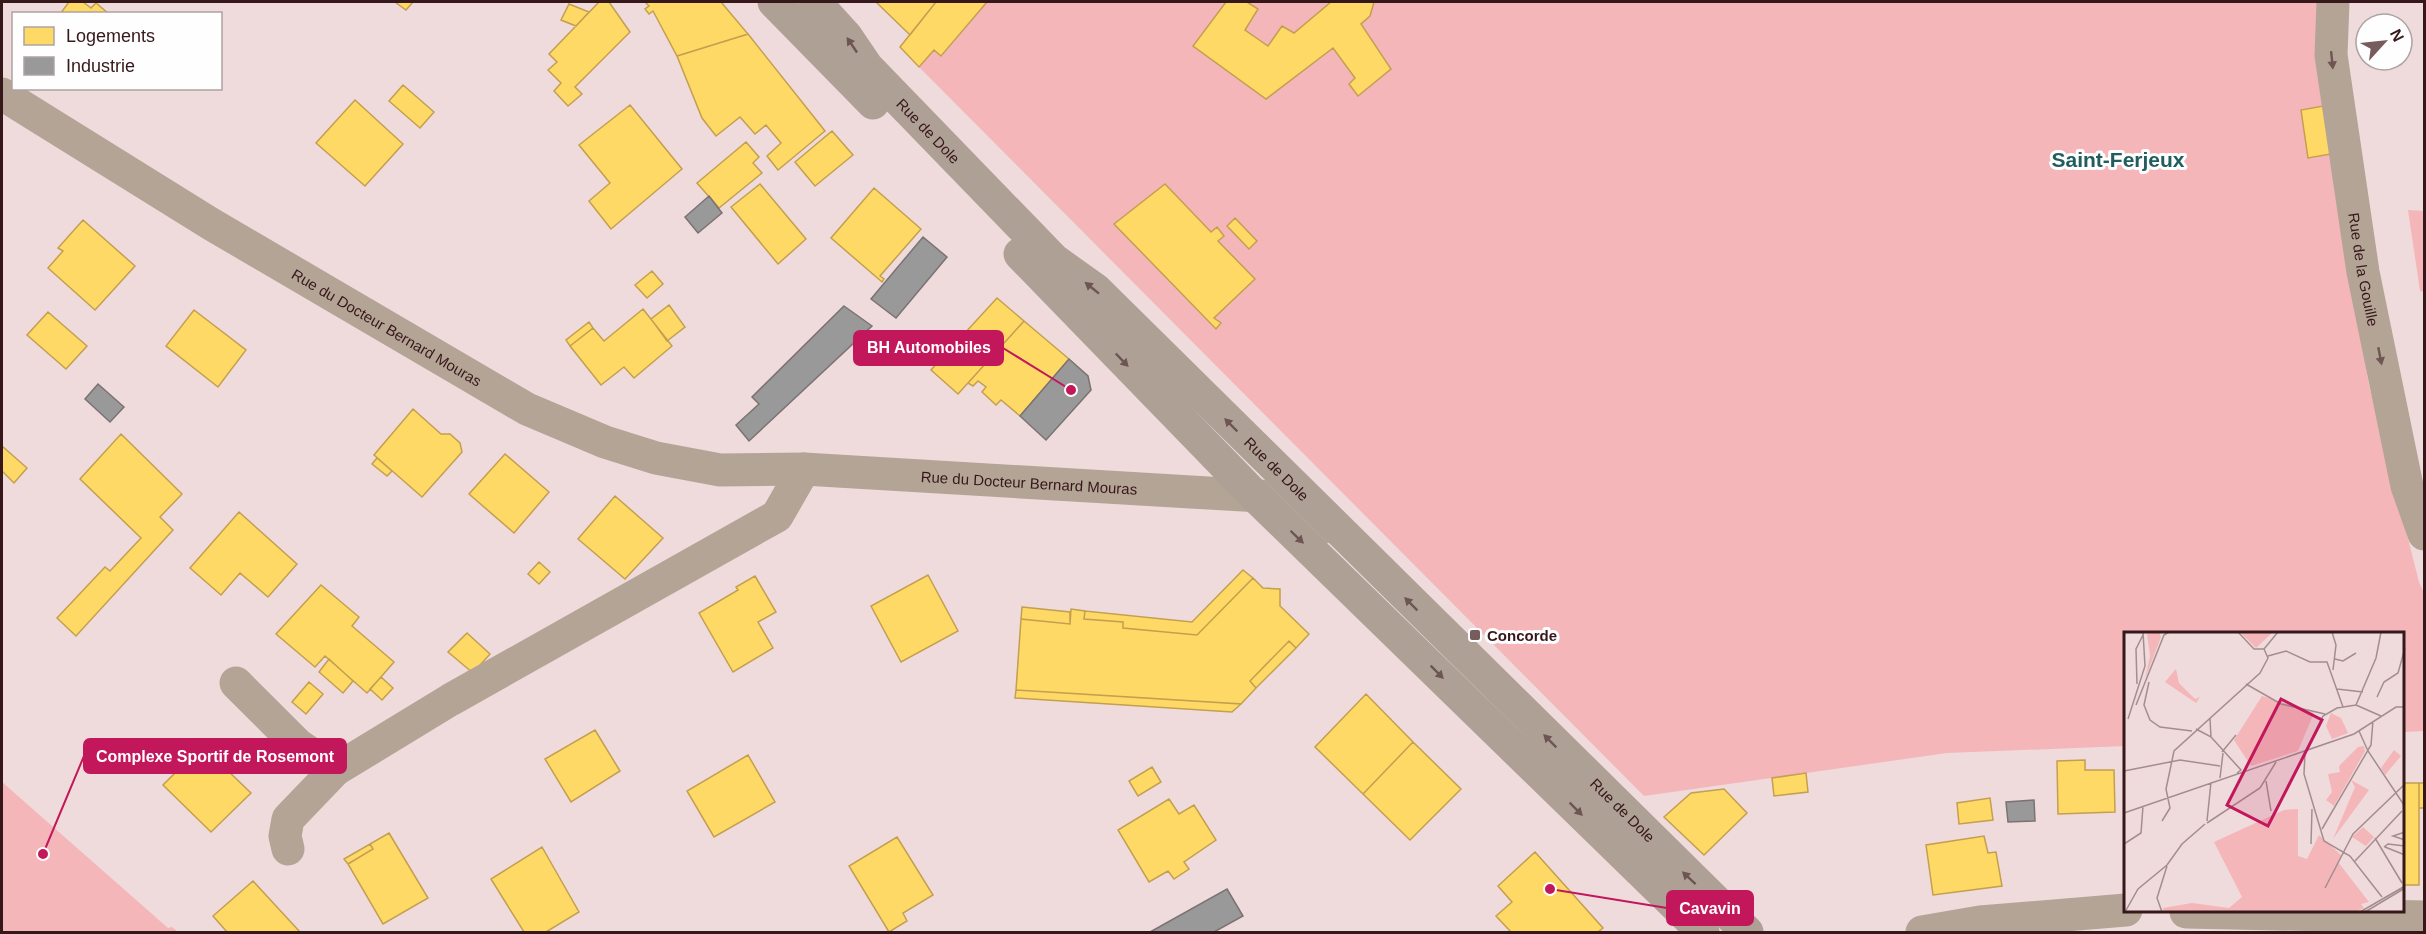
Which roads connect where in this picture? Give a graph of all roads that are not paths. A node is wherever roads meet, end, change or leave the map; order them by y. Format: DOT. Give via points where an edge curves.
graph roads {
  1 [pos="774,2"];
  2 [pos="815,2"];
  3 [pos="2333,2"];
  4 [pos="2,94"];
  5 [pos="804,469"];
  6 [pos="1255,496"];
  7 [pos="2424,534"];
  8 [pos="1362,555"];
  9 [pos="236,683"];
  10 [pos="335,770"];
  11 [pos="288,849"];
  12 [pos="2124,910"];
  13 [pos="2234,913"];
  14 [pos="2424,917"];
  15 [pos="1703,933"];
  16 [pos="1747,933"];
  17 [pos="1922,933"];
  1 -- 6 [label="main road, Rue de Dole, one-way"];
  8 -- 2 [label="main road, Rue de Dole, one-way" via="1096,290 1054,260 867,67"];
  3 -- 7 [label="street, Rue de la Gouille, one-way" via="2331,55 2363,272 2407,486"];
  4 -- 5 [label="street, Rue du Docteur Bernard Mouras" via="211,224 527,409 605,442 656,458 720,470"];
  5 -- 6 [label="street, Rue du Docteur Bernard Mouras"];
  5 -- 10 [label="street" via="777,516 450,700"];
  6 -- 8 [label="street, Rue du Docteur Bernard Mouras" via="1295,504"];
  6 -- 15 [label="main road, Rue de Dole, one-way"];
  16 -- 8 [label="main road, Rue de Dole, one-way"];
  9 -- 10 [label="street" via="298,745"];
  10 -- 11 [label="street" via="288,819"];
  12 -- 17 [label="street" via="1980,922"];
  13 -- 14 [label="street"];
}
